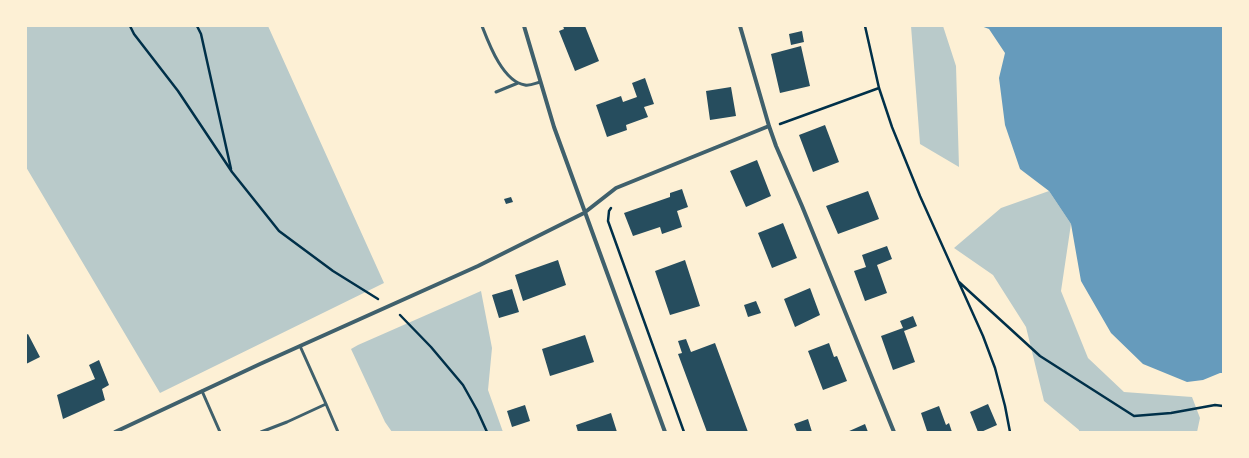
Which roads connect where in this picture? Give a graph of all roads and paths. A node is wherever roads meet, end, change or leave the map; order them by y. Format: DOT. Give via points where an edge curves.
graph roads {
  1 [pos="130,26"];
  2 [pos="197,26"];
  3 [pos="482,26"];
  4 [pos="524,26"];
  5 [pos="740,26"];
  6 [pos="865,26"];
  7 [pos="540,82"];
  8 [pos="518,83"];
  9 [pos="879,88"];
  10 [pos="496,92"];
  11 [pos="769,126"];
  12 [pos="232,172"];
  13 [pos="612,206"];
  14 [pos="584,213"];
  15 [pos="957,280"];
  16 [pos="390,305"];
  17 [pos="300,346"];
  18 [pos="202,391"];
  19 [pos="326,404"];
  20 [pos="1223,406"];
  21 [pos="115,432"];
  22 [pos="220,432"];
  23 [pos="260,432"];
  24 [pos="338,432"];
  25 [pos="487,432"];
  26 [pos="665,432"];
  27 [pos="684,432"];
  28 [pos="894,432"];
  29 [pos="1010,432"];
  1 -- 12 [label="path" via="178,91"];
  2 -- 12 [label="path" via="201,34"];
  3 -- 8 [label="lane" via="500,65"];
  4 -- 7 [label="street"];
  5 -- 11 [label="street"];
  6 -- 9 [label="path"];
  7 -- 8 [label="lane" via="526,85"];
  7 -- 14 [label="street"];
  8 -- 10 [label="lane"];
  9 -- 11 [label="path"];
  9 -- 15 [label="path" via="920,196"];
  11 -- 14 [label="street" via="616,188"];
  11 -- 28 [label="street"];
  12 -- 16 [label="path" via="279,231 333,271"];
  13 -- 27 [label="path" via="608,221"];
  14 -- 16 [label="street" via="478,266"];
  14 -- 26 [label="street"];
  15 -- 20 [label="path" via="1040,356 1134,416"];
  15 -- 29 [label="path" via="983,336 1005,406"];
  16 -- 17 [label="street"];
  16 -- 25 [label="path" via="463,385"];
  17 -- 18 [label="street"];
  17 -- 19 [label="lane"];
  18 -- 21 [label="street"];
  18 -- 22 [label="lane"];
  19 -- 23 [label="lane"];
  19 -- 24 [label="lane"];
}
